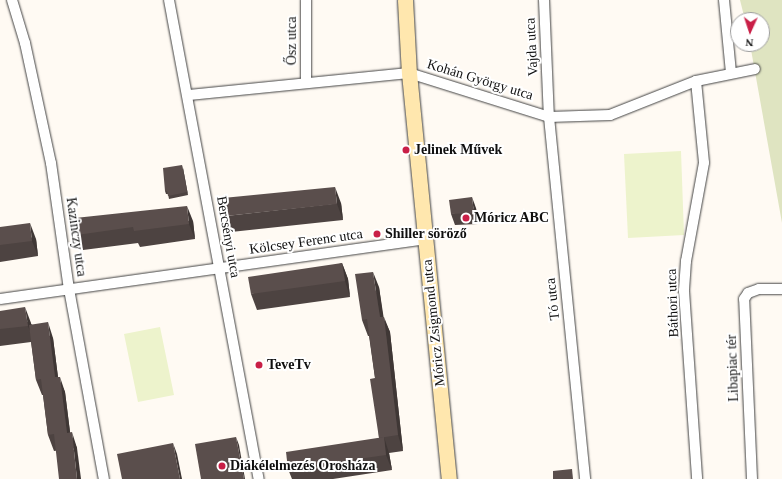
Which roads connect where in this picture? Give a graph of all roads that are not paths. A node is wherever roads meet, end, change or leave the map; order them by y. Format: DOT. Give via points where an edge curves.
graph roads {
  1 [pos="12,0"];
  2 [pos="169,0"];
  3 [pos="306,0"];
  4 [pos="405,0"];
  5 [pos="544,0"];
  6 [pos="724,0"];
  7 [pos="755,69"];
  8 [pos="409,73"];
  9 [pos="731,73"];
  10 [pos="696,81"];
  11 [pos="306,83"];
  12 [pos="189,95"];
  13 [pos="550,117"];
  14 [pos="425,239"];
  15 [pos="219,268"];
  16 [pos="69,289"];
  17 [pos="782,289"];
  18 [pos="0,299"];
  19 [pos="104,479"];
  20 [pos="259,479"];
  21 [pos="449,479"];
  22 [pos="585,479"];
  23 [pos="697,479"];
  24 [pos="752,479"];
  1 -- 16 [label="street, Kazinczy utca" via="25,43 51,163"];
  2 -- 12 [label="street, Bercsényi utca"];
  3 -- 11 [label="street, Ősz utca"];
  4 -- 8 [label="main road, Móricz Zsigmond utca"];
  5 -- 13 [label="street, Vajda utca"];
  6 -- 9 [label="street"];
  7 -- 9 [label="street, Kohán György utca"];
  8 -- 11 [label="street, Kohán György utca"];
  8 -- 13 [label="street, Kohán György utca"];
  8 -- 14 [label="main road, Móricz Zsigmond utca"];
  9 -- 10 [label="street, Kohán György utca"];
  10 -- 13 [label="street, Kohán György utca" via="610,115"];
  10 -- 23 [label="street, Báthori utca" via="704,163 686,261 684,291"];
  11 -- 12 [label="street, Kohán György utca"];
  12 -- 15 [label="street, Bercsényi utca"];
  13 -- 22 [label="street, Tó utca"];
  14 -- 15 [label="street, Kölcsey Ferenc utca"];
  14 -- 21 [label="main road, Móricz Zsigmond utca"];
  15 -- 16 [label="street, Kölcsey Ferenc utca"];
  15 -- 20 [label="street, Bercsényi utca"];
  16 -- 18 [label="street, Kölcsey Ferenc utca"];
  16 -- 19 [label="street, Kazinczy utca"];
  17 -- 24 [label="street, Libapiac tér" via="760,289 748,293 744,299"];
}
